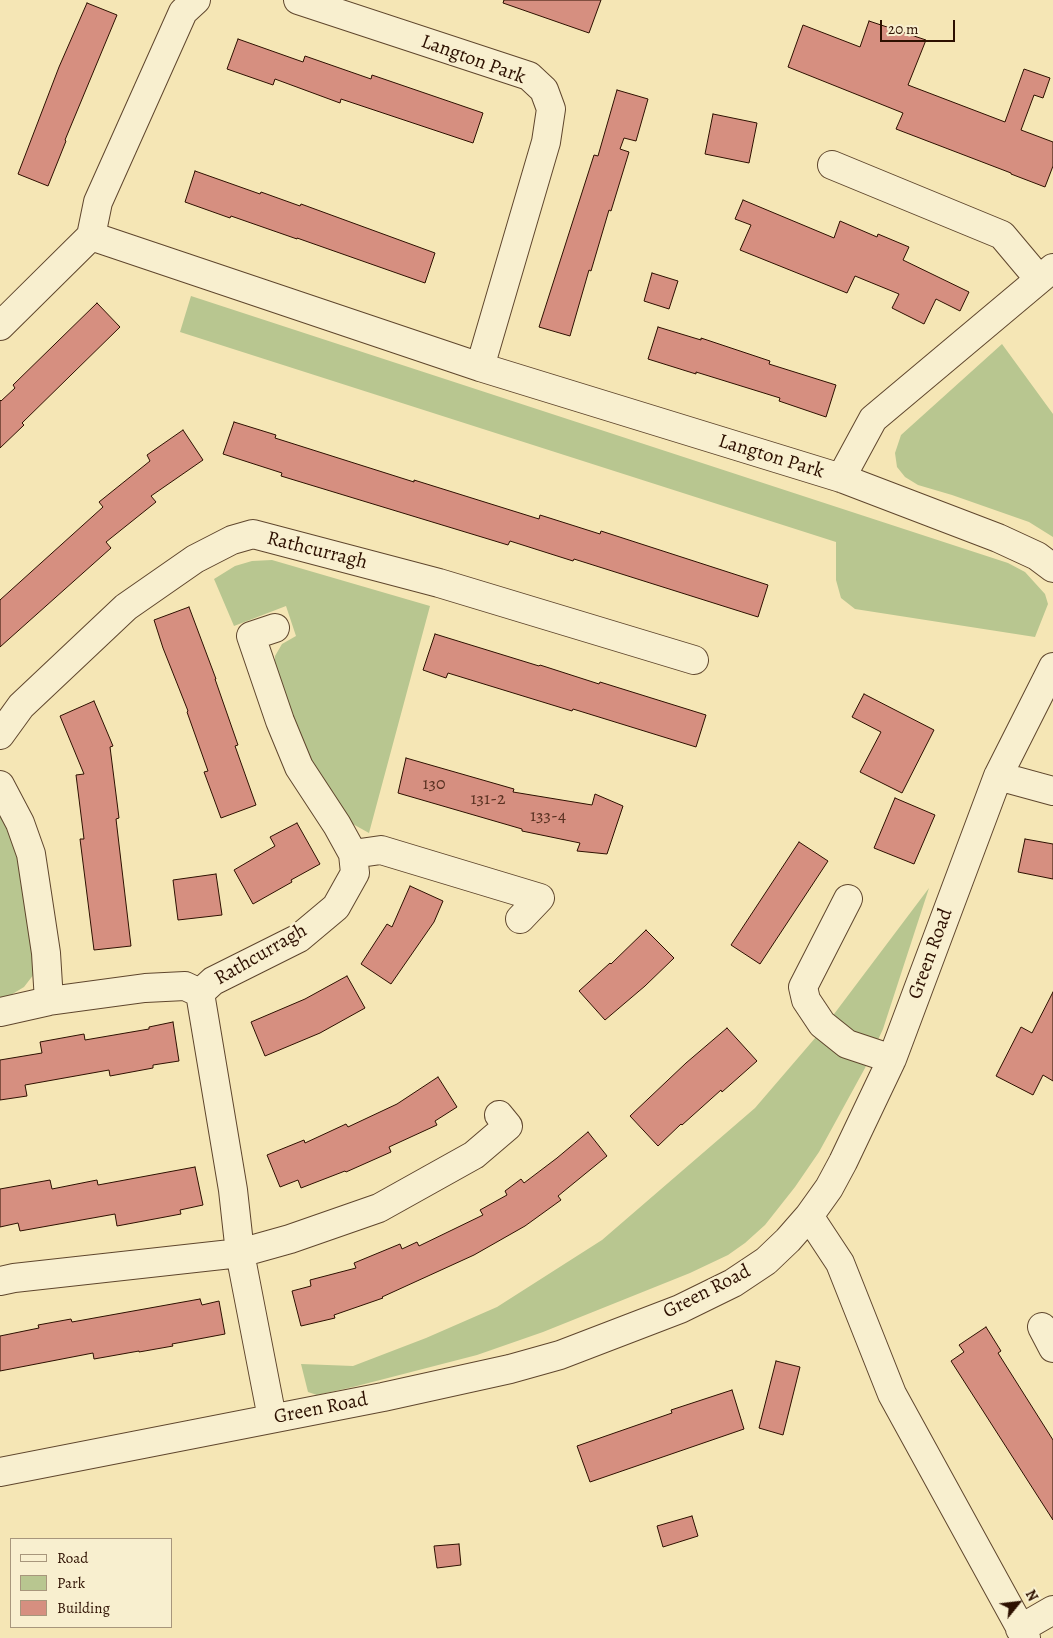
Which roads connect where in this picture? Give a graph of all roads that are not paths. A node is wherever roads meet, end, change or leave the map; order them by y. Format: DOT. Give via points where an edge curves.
graph roads {
  1 [pos="196,0"];
  2 [pos="298,0"];
  3 [pos="832,165"];
  4 [pos="91,236"];
  5 [pos="1046,273"];
  6 [pos="0,326"];
  7 [pos="480,366"];
  8 [pos="841,478"];
  9 [pos="1053,568"];
  10 [pos="275,628"];
  11 [pos="694,660"];
  12 [pos="1053,667"];
  13 [pos="0,735"];
  14 [pos="998,776"];
  15 [pos="0,785"];
  16 [pos="1053,790"];
  17 [pos="353,854"];
  18 [pos="848,899"];
  19 [pos="520,920"];
  20 [pos="200,992"];
  21 [pos="48,1001"];
  22 [pos="0,1012"];
  23 [pos="892,1059"];
  24 [pos="499,1115"];
  25 [pos="809,1216"];
  26 [pos="240,1253"];
  27 [pos="0,1281"];
  28 [pos="272,1418"];
  29 [pos="0,1472"];
  30 [pos="1053,1610"];
  31 [pos="1023,1633"];
  1 -- 4 [label="street" via="183,12 98,202"];
  2 -- 7 [label="street, Langton Park" via="529,76 544,90 551,109 546,142"];
  3 -- 5 [label="street" via="1002,235"];
  4 -- 6 [label="street"];
  4 -- 7 [label="street, Langton Park"];
  5 -- 8 [label="street" via="873,419"];
  7 -- 8 [label="street, Langton Park"];
  8 -- 9 [label="street, Langton Park" via="998,538 1037,556"];
  10 -- 17 [label="street" via="251,636 280,721 299,767"];
  11 -- 13 [label="street, Rathcurragh" via="440,582 253,534 232,540 195,559 126,607 21,706"];
  12 -- 14 [label="street, Green Road"];
  14 -- 16 [label="street"];
  14 -- 23 [label="street, Green Road"];
  15 -- 21 [label="street" via="20,823 31,854 46,953"];
  17 -- 19 [label="street" via="381,850 540,898"];
  17 -- 20 [label="street, Rathcurragh" via="355,872 336,907 299,938 213,981"];
  18 -- 23 [label="street" via="803,987 806,1000 822,1024 847,1044"];
  20 -- 21 [label="street" via="185,986 144,988"];
  20 -- 26 [label="street, Rathcurragh" via="232,1182"];
  21 -- 22 [label="street"];
  23 -- 25 [label="street, Green Road" via="843,1162"];
  24 -- 26 [label="street" via="508,1126 474,1155 379,1208 290,1240"];
  25 -- 28 [label="street, Green Road" via="766,1261 733,1283 680,1308 560,1355 383,1397"];
  25 -- 31 [label="street" via="840,1263 892,1394"];
  26 -- 27 [label="street"];
  26 -- 28 [label="street, Rathcurragh"];
  28 -- 29 [label="street, Green Road"];
  30 -- 31 [label="street"];
}
